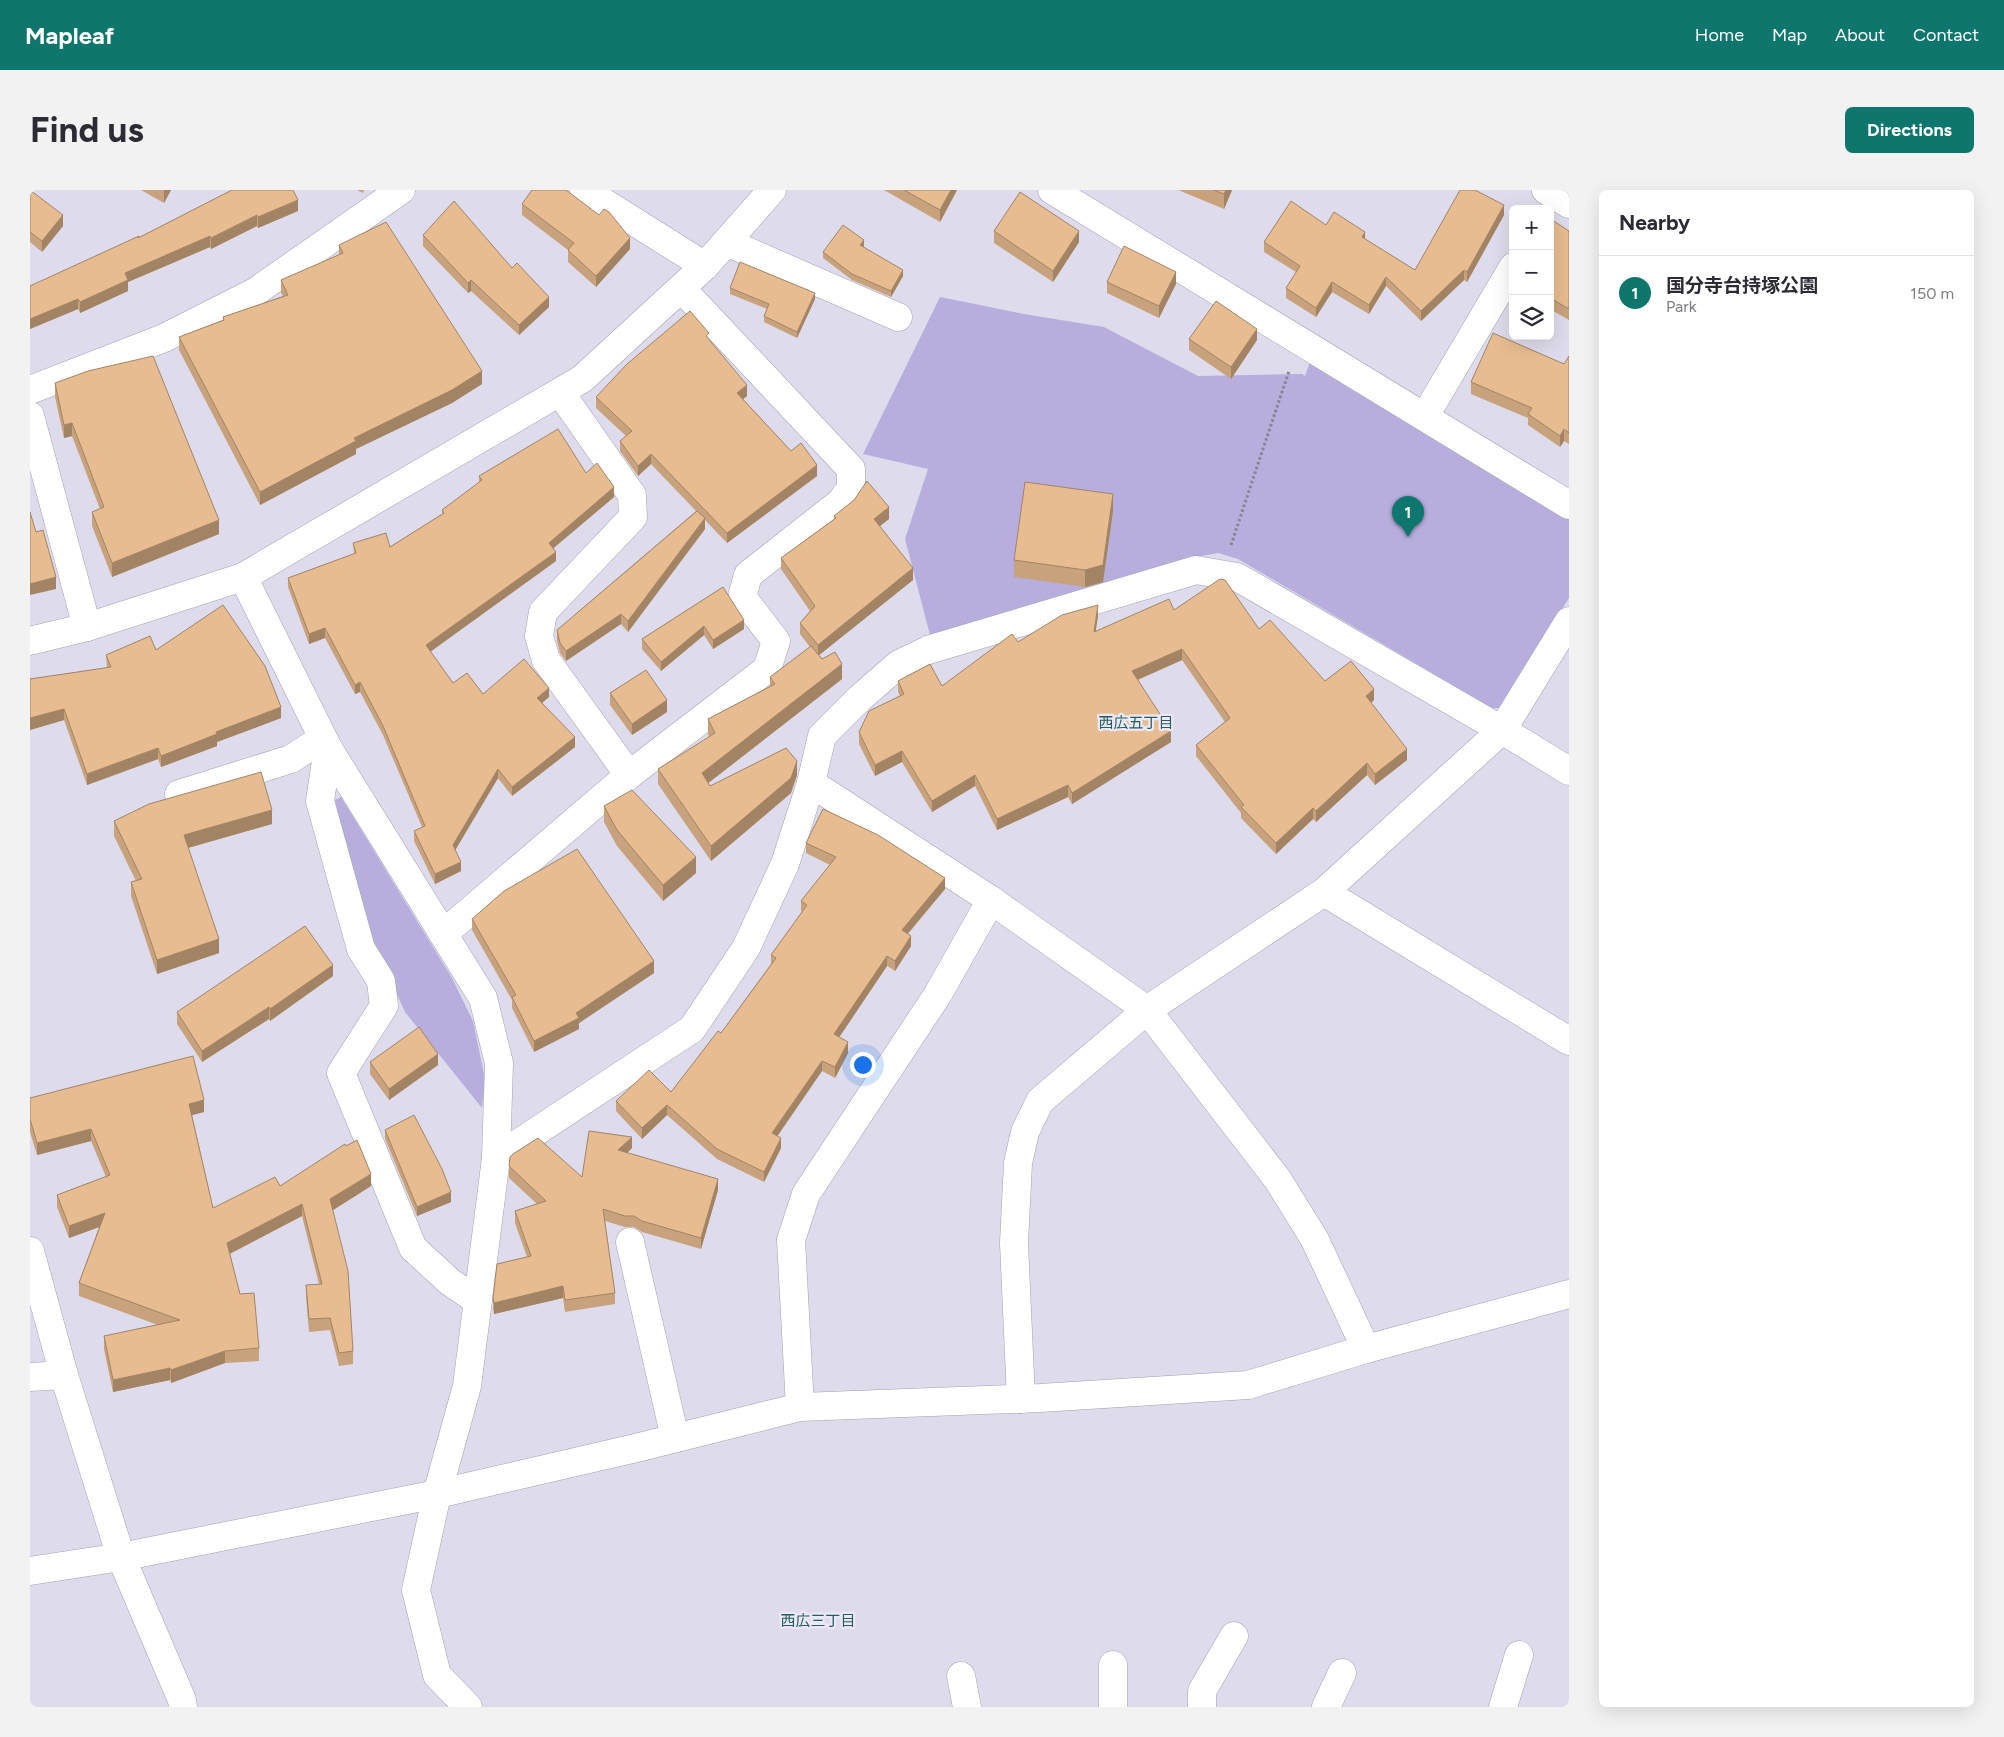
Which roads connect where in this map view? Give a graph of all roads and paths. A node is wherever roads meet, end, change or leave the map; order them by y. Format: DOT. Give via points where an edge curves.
graph roads {
  1 [pos="401,190"];
  2 [pos="584,190"];
  3 [pos="772,190"];
  4 [pos="1052,190"];
  5 [pos="726,242"];
  6 [pos="705,266"];
  7 [pos="1509,274"];
  8 [pos="681,288"];
  9 [pos="898,317"];
  10 [pos="1299,340"];
  11 [pos="30,390"];
  12 [pos="560,392"];
  13 [pos="30,416"];
  14 [pos="1425,416"];
  15 [pos="1569,505"];
  16 [pos="1222,575"];
  17 [pos="243,577"];
  18 [pos="1569,621"];
  19 [pos="87,627"];
  20 [pos="30,641"];
  21 [pos="1502,730"];
  22 [pos="326,743"];
  23 [pos="1569,771"];
  24 [pos="629,775"];
  25 [pos="811,782"];
  26 [pos="179,794"];
  27 [pos="1324,892"];
  28 [pos="991,900"];
  29 [pos="443,934"];
  30 [pos="1147,1010"];
  31 [pos="1569,1041"];
  32 [pos="496,1158"];
  33 [pos="630,1242"];
  34 [pos="30,1251"];
  35 [pos="1569,1294"];
  36 [pos="478,1301"];
  37 [pos="1366,1350"];
  38 [pos="64,1375"];
  39 [pos="30,1377"];
  40 [pos="1021,1398"];
  41 [pos="800,1407"];
  42 [pos="674,1438"];
  43 [pos="437,1494"];
  44 [pos="121,1557"];
  45 [pos="30,1571"];
  46 [pos="1234,1636"];
  47 [pos="1519,1655"];
  48 [pos="1113,1665"];
  49 [pos="1342,1672"];
  50 [pos="961,1676"];
  51 [pos="183,1707"];
  52 [pos="468,1707"];
  53 [pos="967,1707"];
  54 [pos="1113,1707"];
  55 [pos="1202,1707"];
  56 [pos="1326,1707"];
  57 [pos="1503,1707"];
  1 -- 11 [label="street" via="255,292 164,338"];
  2 -- 6 [label="street"];
  3 -- 5 [label="street"];
  4 -- 10 [label="street"];
  5 -- 6 [label="street"];
  5 -- 9 [label="street"];
  6 -- 8 [label="street"];
  7 -- 14 [label="street"];
  8 -- 12 [label="street" via="582,379"];
  8 -- 24 [label="street" via="851,470 851,488 841,502 748,575 742,597 776,641 767,669"];
  10 -- 14 [label="street"];
  10 -- 16 [label="path"];
  12 -- 17 [label="street"];
  12 -- 24 [label="street" via="632,495 632,517 543,612 538,636 546,660"];
  13 -- 19 [label="street"];
  14 -- 15 [label="street"];
  16 -- 21 [label="street" via="1237,577"];
  16 -- 25 [label="street" via="1196,570 928,650 900,664 822,736"];
  17 -- 19 [label="street"];
  17 -- 22 [label="street"];
  18 -- 21 [label="street"];
  19 -- 20 [label="street"];
  21 -- 23 [label="street"];
  21 -- 27 [label="street"];
  22 -- 26 [label="street" via="291,758"];
  22 -- 29 [label="street"];
  22 -- 36 [label="street" via="320,802 361,949 381,981 384,1006 341,1073 412,1248 450,1282"];
  24 -- 29 [label="street"];
  25 -- 28 [label="street"];
  25 -- 32 [label="street" via="785,864 746,948 692,1029"];
  27 -- 30 [label="street"];
  27 -- 31 [label="street"];
  28 -- 30 [label="street"];
  28 -- 41 [label="street" via="938,994 806,1194 791,1240"];
  29 -- 32 [label="street" via="483,998 499,1063"];
  30 -- 37 [label="street" via="1278,1180 1315,1240"];
  30 -- 40 [label="street" via="1040,1101 1025,1132 1018,1163 1014,1243"];
  32 -- 36 [label="street"];
  33 -- 42 [label="street"];
  34 -- 38 [label="street"];
  35 -- 37 [label="street"];
  36 -- 43 [label="street" via="467,1386"];
  37 -- 40 [label="street" via="1248,1385"];
  38 -- 39 [label="street"];
  38 -- 44 [label="street"];
  40 -- 41 [label="street"];
  41 -- 42 [label="street"];
  42 -- 43 [label="street"];
  43 -- 44 [label="street"];
  43 -- 52 [label="street" via="416,1590 437,1675"];
  44 -- 45 [label="street"];
  44 -- 51 [label="street"];
  46 -- 55 [label="street" via="1202,1691"];
  47 -- 57 [label="street"];
  48 -- 54 [label="street"];
  49 -- 56 [label="street"];
  50 -- 53 [label="street"];
}
